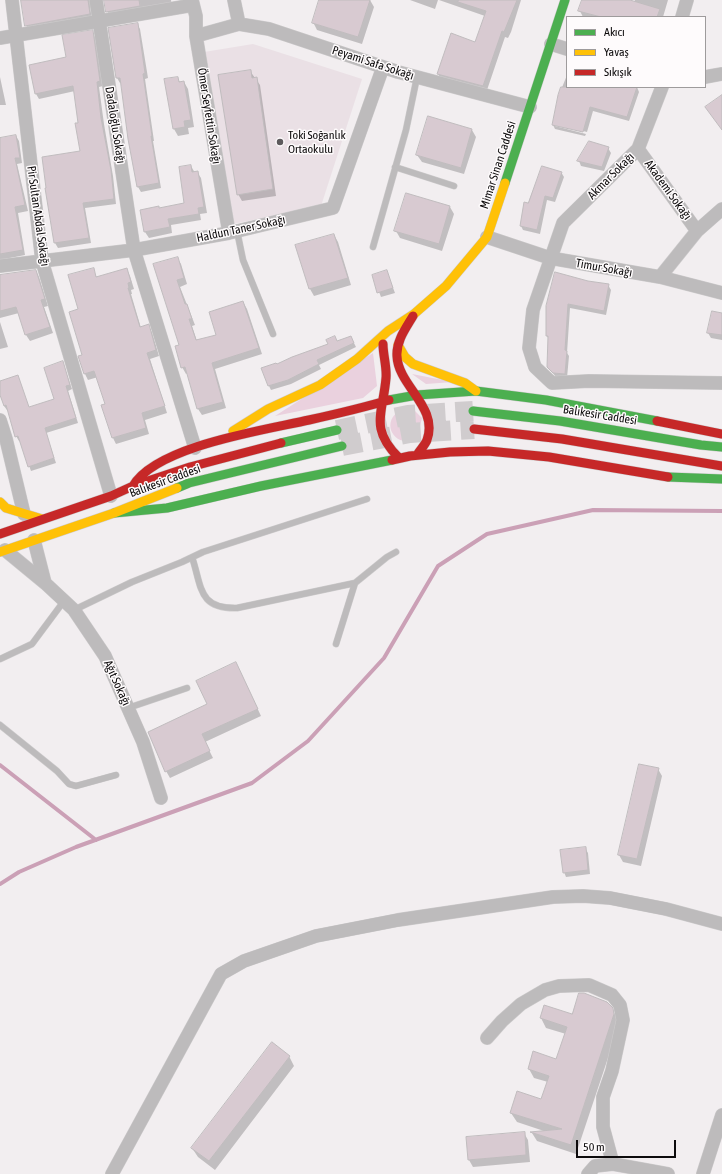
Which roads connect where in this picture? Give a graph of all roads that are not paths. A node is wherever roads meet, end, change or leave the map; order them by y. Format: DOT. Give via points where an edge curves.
graph roads {
  1 [pos="12,0"];
  2 [pos="96,0"];
  3 [pos="234,0"];
  4 [pos="565,0"];
  5 [pos="687,0"];
  6 [pos="193,2"];
  7 [pos="682,16"];
  8 [pos="100,21"];
  9 [pos="239,24"];
  10 [pos="16,36"];
  11 [pos="196,36"];
  12 [pos="0,38"];
  13 [pos="551,44"];
  14 [pos="566,49"];
  15 [pos="383,67"];
  16 [pos="722,74"];
  17 [pos="417,77"];
  18 [pos="706,77"];
  19 [pos="662,88"];
  20 [pos="530,107"];
  21 [pos="638,149"];
  22 [pos="395,167"];
  23 [pos="454,186"];
  24 [pos="722,209"];
  25 [pos="697,231"];
  26 [pos="233,232"];
  27 [pos="487,237"];
  28 [pos="373,247"];
  29 [pos="134,250"];
  30 [pos="550,258"];
  31 [pos="42,261"];
  32 [pos="0,266"];
  33 [pos="660,277"];
  34 [pos="722,293"];
  35 [pos="414,314"];
  36 [pos="388,331"];
  37 [pos="273,334"];
  38 [pos="398,345"];
  39 [pos="722,383"];
  40 [pos="476,391"];
  41 [pos="417,395"];
  42 [pos="382,402"];
  43 [pos="473,412"];
  44 [pos="0,420"];
  45 [pos="474,429"];
  46 [pos="337,430"];
  47 [pos="722,434"];
  48 [pos="218,440"];
  49 [pos="342,446"];
  50 [pos="722,447"];
  51 [pos="195,448"];
  52 [pos="418,455"];
  53 [pos="399,458"];
  54 [pos="722,466"];
  55 [pos="722,479"];
  56 [pos="132,486"];
  57 [pos="111,496"];
  58 [pos="368,499"];
  59 [pos="2,506"];
  60 [pos="114,513"];
  61 [pos="24,514"];
  62 [pos="42,519"];
  63 [pos="0,534"];
  64 [pos="34,540"];
  65 [pos="2,551"];
  66 [pos="396,552"];
  67 [pos="192,557"];
  68 [pos="46,583"];
  69 [pos="356,583"];
  70 [pos="64,600"];
  71 [pos="74,610"];
  72 [pos="336,644"];
  73 [pos="0,659"];
  74 [pos="187,688"];
  75 [pos="128,708"];
  76 [pos="0,725"];
  77 [pos="116,775"];
  78 [pos="161,798"];
  79 [pos="722,924"];
  80 [pos="487,1038"];
  81 [pos="722,1115"];
  82 [pos="612,1164"];
  83 [pos="112,1174"];
  84 [pos="588,1174"];
  85 [pos="668,1174"];
  86 [pos="702,1174"];
  1 -- 10 [label="street, Pir Sultan Abdal Sokağı"];
  2 -- 8 [label="street, Dadaloğlu Sokağı"];
  3 -- 9 [label="street"];
  4 -- 13 [label="main road, Mimar Sinan Caddesi"];
  5 -- 7 [label="street"];
  6 -- 8 [label="street"];
  6 -- 11 [label="street, Ömer Seyfettin Sokağı"];
  8 -- 10 [label="street"];
  8 -- 29 [label="street, Dadaloğlu Sokağı"];
  9 -- 11 [label="street"];
  9 -- 15 [label="street, Peyami Safa Sokağı" via="269,29"];
  10 -- 12 [label="street"];
  10 -- 31 [label="street, Pir Sultan Abdal Sokağı"];
  11 -- 26 [label="street, Ömer Seyfettin Sokağı"];
  13 -- 14 [label="street"];
  13 -- 20 [label="main road, Mimar Sinan Caddesi"];
  15 -- 17 [label="street, Peyami Safa Sokağı"];
  15 -- 26 [label="street, Haldun Taner Sokağı" via="334,208"];
  16 -- 18 [label="street"];
  17 -- 20 [label="street, Peyami Safa Sokağı"];
  17 -- 22 [label="lane"];
  19 -- 21 [label="street, Akmar Sokağı"];
  20 -- 27 [label="main road, Mimar Sinan Caddesi"];
  21 -- 25 [label="street, Akademi Sokağı"];
  21 -- 30 [label="street, Akmar Sokağı" via="563,223"];
  22 -- 23 [label="lane"];
  22 -- 28 [label="lane"];
  24 -- 25 [label="street"];
  25 -- 33 [label="street"];
  26 -- 29 [label="street, Haldun Taner Sokağı"];
  26 -- 37 [label="lane"];
  27 -- 30 [label="street, Timur Sokağı"];
  27 -- 35 [label="main road, Mimar Sinan Caddesi" via="446,286"];
  29 -- 31 [label="street, Haldun Taner Sokağı"];
  29 -- 51 [label="street, Dadaloğlu Sokağı"];
  30 -- 33 [label="street, Timur Sokağı"];
  30 -- 39 [label="street, Akmar Sokağı" via="533,310 529,348 535,367 552,383"];
  31 -- 32 [label="street, Haldun Taner Sokağı"];
  31 -- 57 [label="street, Pir Sultan Abdal Sokağı"];
  33 -- 34 [label="street, Timur Sokağı"];
  35 -- 36 [label="main road"];
  35 -- 38 [label="main road"];
  36 -- 42 [label="main road" via="383,345 387,367"];
  36 -- 48 [label="main road" via="357,360 320,385 268,409"];
  38 -- 40 [label="main road" via="413,364 465,383"];
  38 -- 41 [label="main road" via="397,358 402,374"];
  40 -- 41 [label="main road"];
  40 -- 47 [label="main road" via="546,400"];
  41 -- 42 [label="main road"];
  41 -- 52 [label="main road" via="430,422 426,444"];
  42 -- 48 [label="main road"];
  42 -- 53 [label="main road" via="379,414 381,432 385,442"];
  43 -- 50 [label="main road, Balıkesir Caddesi" via="560,420"];
  44 -- 61 [label="street"];
  45 -- 54 [label="main road" via="562,439"];
  46 -- 56 [label="main road, Balıkesir Caddesi" via="240,453"];
  48 -- 51 [label="main road"];
  49 -- 60 [label="main road, Balıkesir Caddesi" via="189,483"];
  51 -- 56 [label="main road" via="169,457 151,467"];
  52 -- 53 [label="main road"];
  52 -- 55 [label="main road" via="488,452 549,457 664,477"];
  53 -- 60 [label="main road" via="167,508"];
  56 -- 57 [label="main road, Balıkesir Caddesi"];
  57 -- 62 [label="main road, Balıkesir Caddesi"];
  58 -- 67 [label="lane"];
  59 -- 61 [label="main road"];
  60 -- 64 [label="main road, Balıkesir Caddesi"];
  61 -- 62 [label="main road"];
  62 -- 63 [label="main road, Balıkesir Caddesi"];
  64 -- 65 [label="main road, Balıkesir Caddesi"];
  64 -- 68 [label="street"];
  65 -- 68 [label="street, Ağıt Sokağı"];
  66 -- 69 [label="lane"];
  67 -- 69 [label="lane" via="207,601 227,608"];
  67 -- 71 [label="lane"];
  68 -- 70 [label="street, Ağıt Sokağı"];
  69 -- 72 [label="lane"];
  70 -- 71 [label="street, Ağıt Sokağı"];
  70 -- 73 [label="lane" via="32,644"];
  71 -- 75 [label="street, Ağıt Sokağı" via="105,656"];
  74 -- 75 [label="lane"];
  75 -- 78 [label="street, Ağıt Sokağı" via="143,742"];
  76 -- 77 [label="lane" via="57,771 69,784 76,786"];
  79 -- 83 [label="street" via="610,898 553,897 398,920 316,936 244,961 221,974"];
  80 -- 82 [label="street" via="521,1004 545,990 559,986 589,985 612,995 620,1004 623,1020 612,1071 603,1097 603,1127"];
  81 -- 86 [label="street"];
  82 -- 84 [label="street" via="595,1166"];
  82 -- 85 [label="street"];
}
